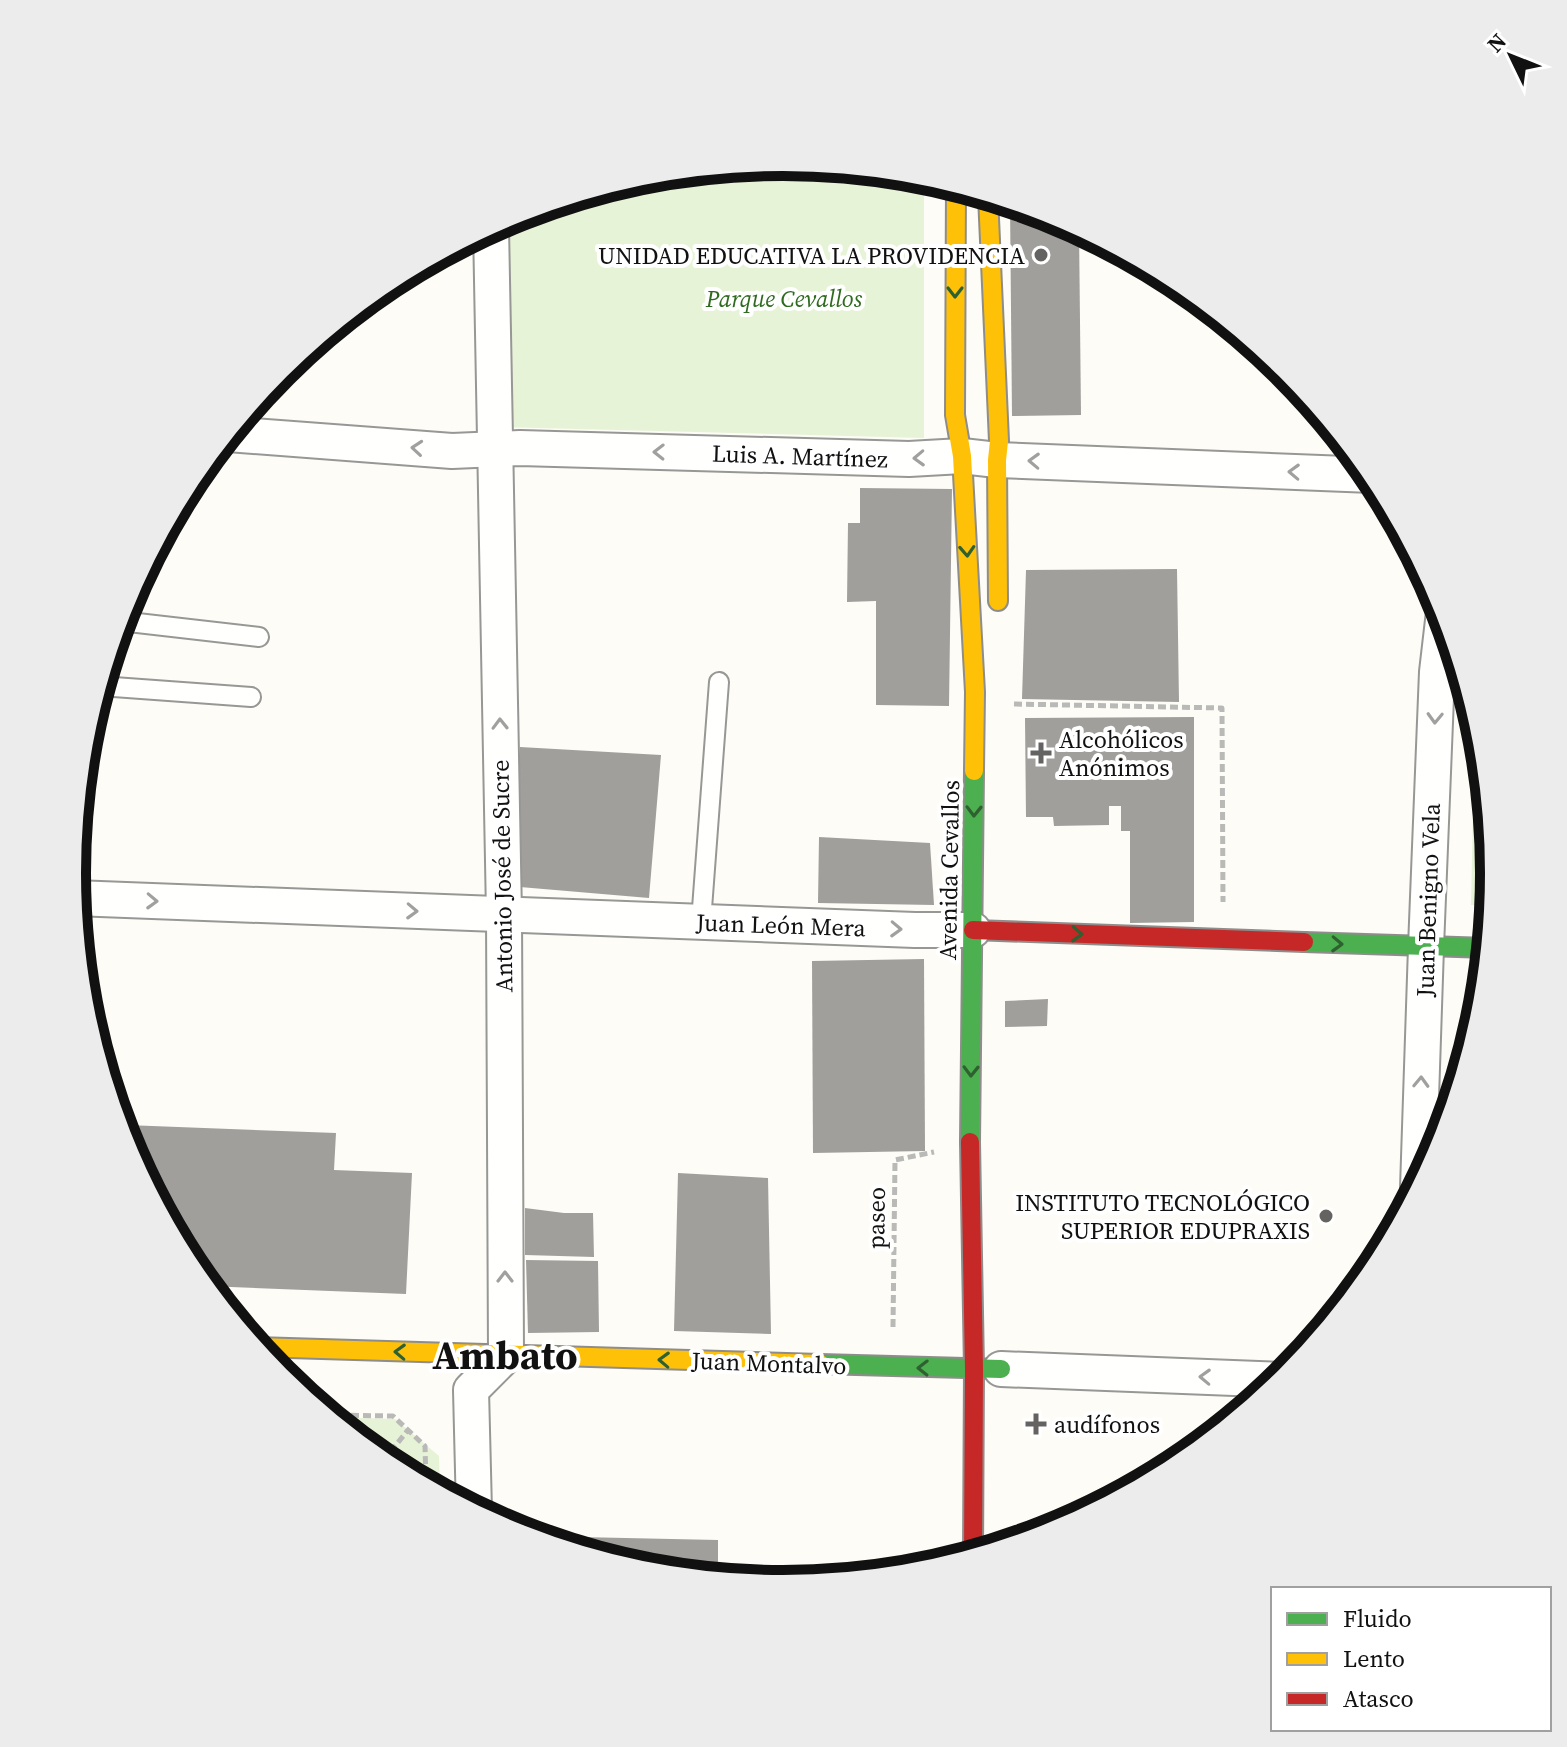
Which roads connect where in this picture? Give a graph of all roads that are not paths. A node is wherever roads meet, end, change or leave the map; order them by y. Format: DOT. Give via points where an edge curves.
graph roads {
  1 [pos="956,198"];
  2 [pos="989,207"];
  3 [pos="491,241"];
  4 [pos="242,435"];
  5 [pos="495,448"];
  6 [pos="962,456"];
  7 [pos="997,460"];
  8 [pos="1355,474"];
  9 [pos="133,623"];
  10 [pos="998,626"];
  11 [pos="259,637"];
  12 [pos="1441,640"];
  13 [pos="719,682"];
  14 [pos="112,687"];
  15 [pos="251,697"];
  16 [pos="87,898"];
  17 [pos="504,914"];
  18 [pos="701,922"];
  19 [pos="993,931"];
  20 [pos="1426,947"];
  21 [pos="1477,948"];
  22 [pos="1419,1160"];
  23 [pos="272,1348"];
  24 [pos="506,1355"];
  25 [pos="995,1369"];
  26 [pos="1264,1379"];
  27 [pos="474,1498"];
  28 [pos="974,1544"];
  1 -- 6 [label="main road, Avenida Cevallos, one-way" via="955,415"];
  2 -- 7 [label="main road"];
  3 -- 5 [label="street, Antonio José de Sucre"];
  5 -- 4 [label="street, Luis A. Martínez, one-way" via="452,451"];
  6 -- 5 [label="street, Luis A. Martínez, one-way"];
  17 -- 5 [label="street, Antonio José de Sucre, one-way"];
  6 -- 7 [label="street, Luis A. Martínez"];
  6 -- 19 [label="main road, Avenida Cevallos, one-way"];
  8 -- 7 [label="street, Luis A. Martínez, one-way"];
  7 -- 10 [label="main road"];
  9 -- 11 [label="lane"];
  12 -- 20 [label="street, Juan Benigno Vela, one-way"];
  13 -- 18 [label="lane"];
  14 -- 15 [label="lane"];
  16 -- 17 [label="street, Juan León Mera, one-way"];
  17 -- 18 [label="street, Juan León Mera"];
  24 -- 17 [label="street, Antonio José de Sucre, one-way"];
  18 -- 19 [label="street, Juan León Mera, one-way"];
  19 -- 20 [label="main road, Juan León Mera, one-way"];
  19 -- 25 [label="main road, Avenida Cevallos, one-way" via="970,1145"];
  20 -- 21 [label="main road, Juan León Mera"];
  22 -- 20 [label="street, Juan Benigno Vela, one-way"];
  24 -- 23 [label="main road, Juan Montalvo, one-way"];
  25 -- 24 [label="main road, Juan Montalvo, one-way"];
  24 -- 27 [label="street" via="471,1390"];
  26 -- 25 [label="street, Juan Montalvo, one-way"];
  25 -- 28 [label="main road, Avenida Cevallos"];
}
